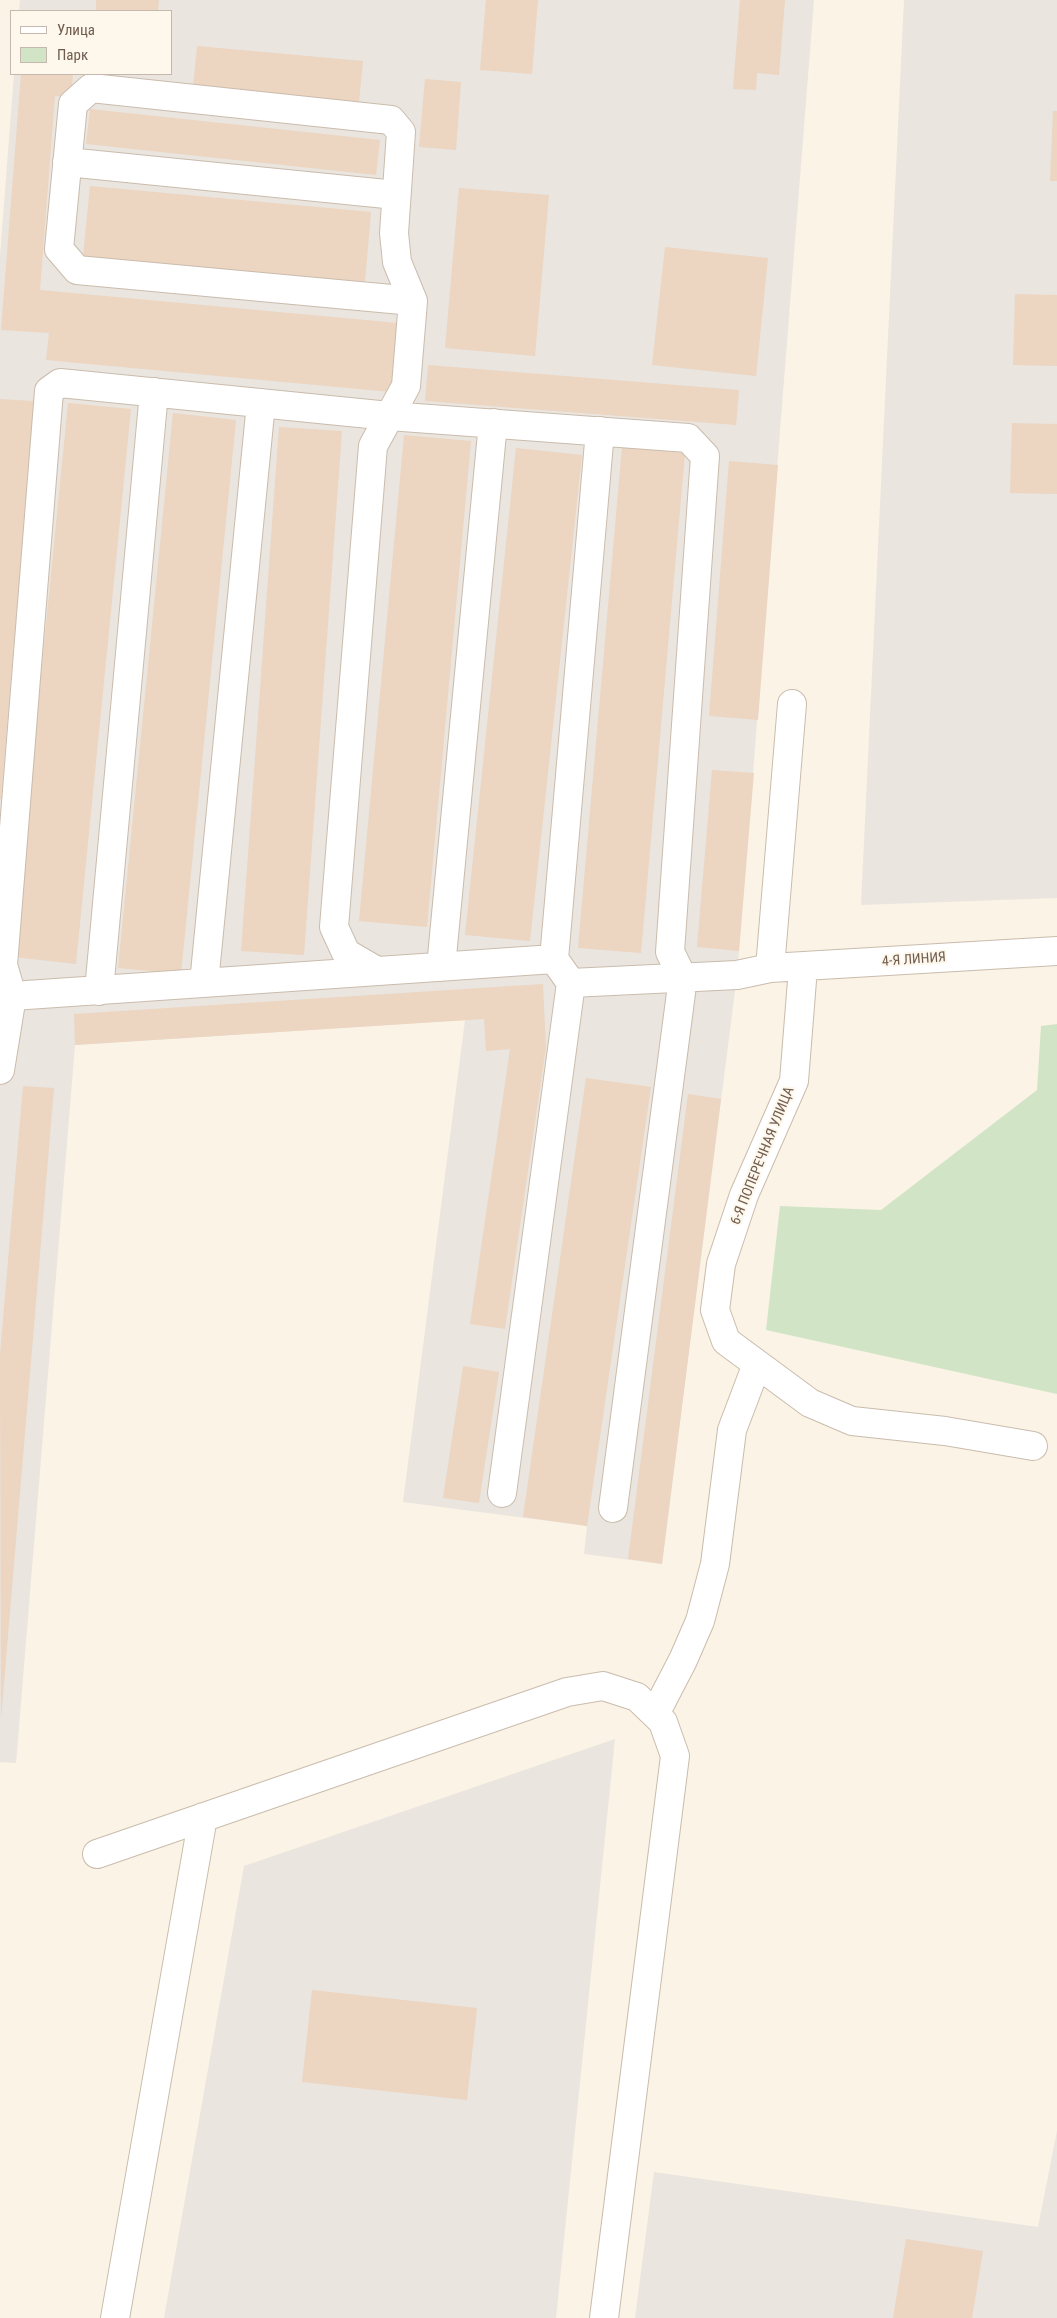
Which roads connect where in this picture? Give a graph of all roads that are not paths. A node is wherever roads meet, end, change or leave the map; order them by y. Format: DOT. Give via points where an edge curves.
graph roads {
  1 [pos="67,162"];
  2 [pos="396,195"];
  3 [pos="413,301"];
  4 [pos="154,392"];
  5 [pos="261,403"];
  6 [pos="389,416"];
  7 [pos="493,423"];
  8 [pos="600,431"];
  9 [pos="792,704"];
  10 [pos="1057,950"];
  11 [pos="554,959"];
  12 [pos="441,967"];
  13 [pos="770,968"];
  14 [pos="804,968"];
  15 [pos="377,971"];
  16 [pos="684,978"];
  17 [pos="204,983"];
  18 [pos="572,984"];
  19 [pos="99,990"];
  20 [pos="12,996"];
  21 [pos="0,1070"];
  22 [pos="757,1364"];
  23 [pos="1033,1446"];
  24 [pos="502,1493"];
  25 [pos="613,1508"];
  26 [pos="655,1714"];
  27 [pos="204,1817"];
  28 [pos="97,1854"];
  29 [pos="115,2318"];
  30 [pos="604,2318"];
  1 -- 2 [label="street"];
  1 -- 2 [label="street" via="73,104 91,88 391,120 401,132"];
  1 -- 3 [label="street" via="59,249 77,270"];
  2 -- 3 [label="street" via="396,262"];
  3 -- 6 [label="street" via="406,386"];
  4 -- 5 [label="street"];
  4 -- 19 [label="street"];
  4 -- 20 [label="street" via="60,383 49,392 2,965"];
  5 -- 6 [label="street"];
  5 -- 17 [label="street"];
  6 -- 7 [label="street"];
  6 -- 15 [label="street" via="372,446 334,927 346,953"];
  7 -- 8 [label="street"];
  7 -- 12 [label="street"];
  8 -- 11 [label="street"];
  8 -- 16 [label="street" via="688,438 705,456 670,952"];
  9 -- 13 [label="street"];
  10 -- 14 [label="street, 4-Я ЛИНИЯ"];
  11 -- 12 [label="street"];
  11 -- 18 [label="street"];
  12 -- 15 [label="street"];
  13 -- 14 [label="street, 4-Я ЛИНИЯ"];
  13 -- 16 [label="street, 4-Я ЛИНИЯ" via="737,975"];
  14 -- 22 [label="street, 6-Я ПОПЕРЕЧНАЯ УЛИЦА" via="794,1081 744,1195 721,1264 715,1310 726,1340"];
  15 -- 17 [label="street"];
  16 -- 18 [label="street, 4-Я ЛИНИЯ"];
  16 -- 25 [label="street"];
  17 -- 19 [label="street"];
  18 -- 24 [label="street"];
  19 -- 20 [label="street"];
  20 -- 21 [label="street"];
  22 -- 23 [label="street" via="810,1402 852,1421 945,1431"];
  22 -- 26 [label="street" via="732,1430 715,1564 700,1620"];
  26 -- 27 [label="street" via="637,1697 603,1686 567,1692"];
  26 -- 30 [label="street" via="663,1722 675,1756"];
  27 -- 28 [label="street"];
  27 -- 29 [label="street"];
}
